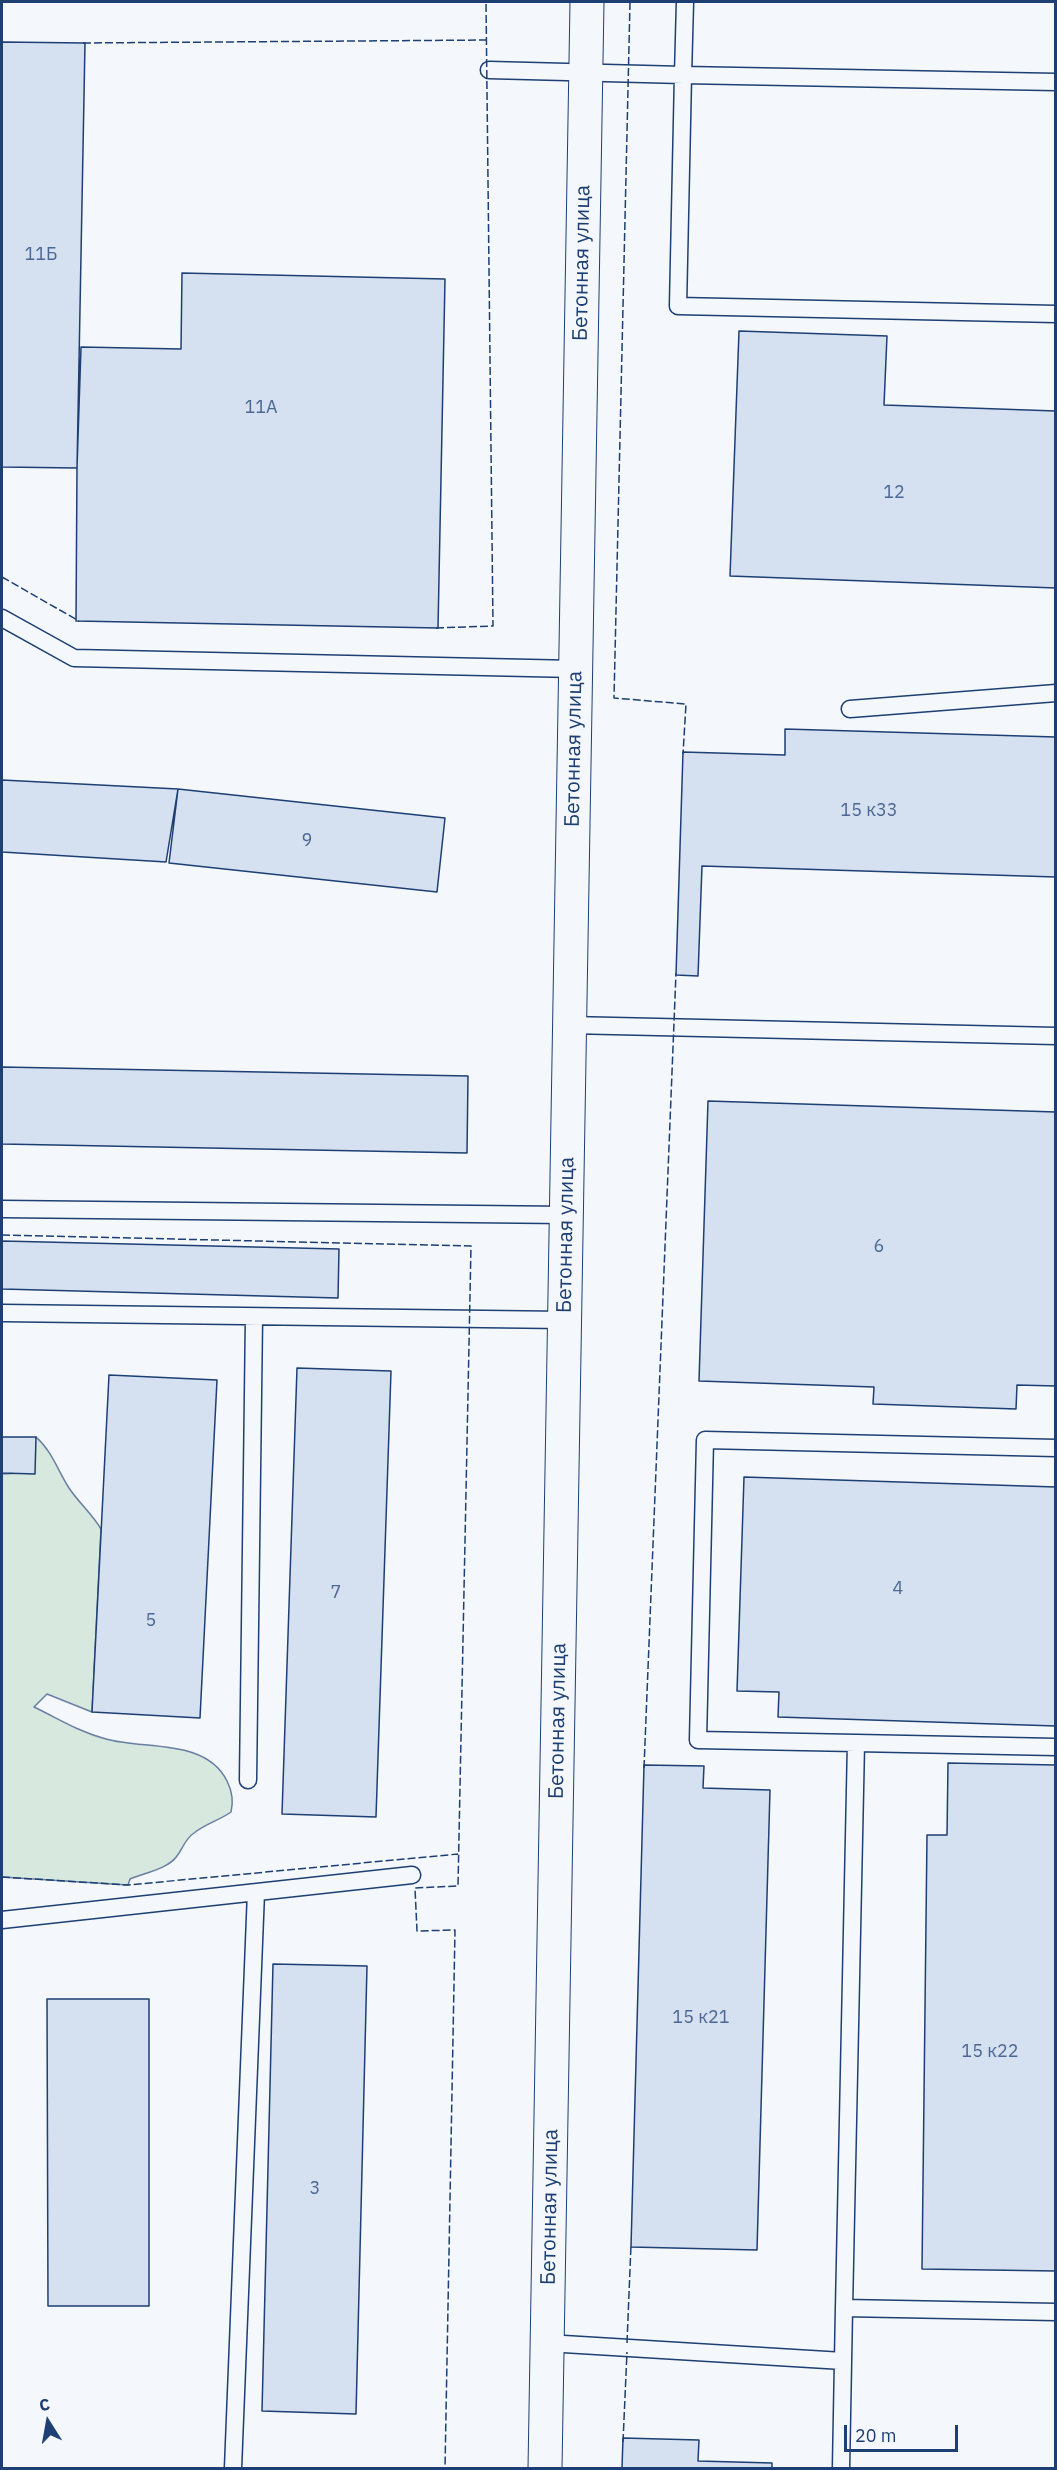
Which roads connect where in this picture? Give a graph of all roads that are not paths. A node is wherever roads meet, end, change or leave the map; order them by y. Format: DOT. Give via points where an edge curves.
graph roads {
  1 [pos="587,2"];
  2 [pos="685,2"];
  3 [pos="489,70"];
  4 [pos="585,73"];
  5 [pos="683,75"];
  6 [pos="1056,82"];
  7 [pos="1056,314"];
  8 [pos="2,618"];
  9 [pos="575,669"];
  10 [pos="1056,693"];
  11 [pos="850,709"];
  12 [pos="570,1025"];
  13 [pos="1056,1036"];
  14 [pos="2,1209"];
  15 [pos="566,1215"];
  16 [pos="2,1313"];
  17 [pos="254,1317"];
  18 [pos="564,1320"];
  19 [pos="1056,1448"];
  20 [pos="856,1743"];
  21 [pos="1056,1747"];
  22 [pos="248,1780"];
  23 [pos="412,1875"];
  24 [pos="256,1892"];
  25 [pos="2,1920"];
  26 [pos="844,2308"];
  27 [pos="1056,2312"];
  28 [pos="548,2343"];
  29 [pos="843,2361"];
  30 [pos="233,2469"];
  31 [pos="545,2469"];
  32 [pos="841,2469"];
  1 -- 4 [label="street, Бетонная улица"];
  2 -- 5 [label="lane"];
  3 -- 4 [label="lane"];
  4 -- 5 [label="lane"];
  4 -- 9 [label="street, Бетонная улица"];
  5 -- 6 [label="lane"];
  5 -- 7 [label="lane" via="678,306"];
  8 -- 9 [label="lane" via="74,658"];
  9 -- 12 [label="street, Бетонная улица"];
  10 -- 11 [label="lane"];
  12 -- 13 [label="lane"];
  12 -- 15 [label="street, Бетонная улица"];
  14 -- 15 [label="lane"];
  15 -- 18 [label="street, Бетонная улица"];
  16 -- 17 [label="lane"];
  17 -- 18 [label="lane"];
  17 -- 22 [label="lane"];
  18 -- 28 [label="street, Бетонная улица"];
  19 -- 20 [label="lane" via="705,1440 698,1740"];
  20 -- 21 [label="lane"];
  20 -- 26 [label="lane"];
  23 -- 24 [label="lane"];
  24 -- 25 [label="lane"];
  24 -- 30 [label="lane"];
  26 -- 27 [label="lane"];
  26 -- 29 [label="lane"];
  28 -- 29 [label="lane"];
  28 -- 31 [label="street, Бетонная улица"];
  29 -- 32 [label="lane"];
}
